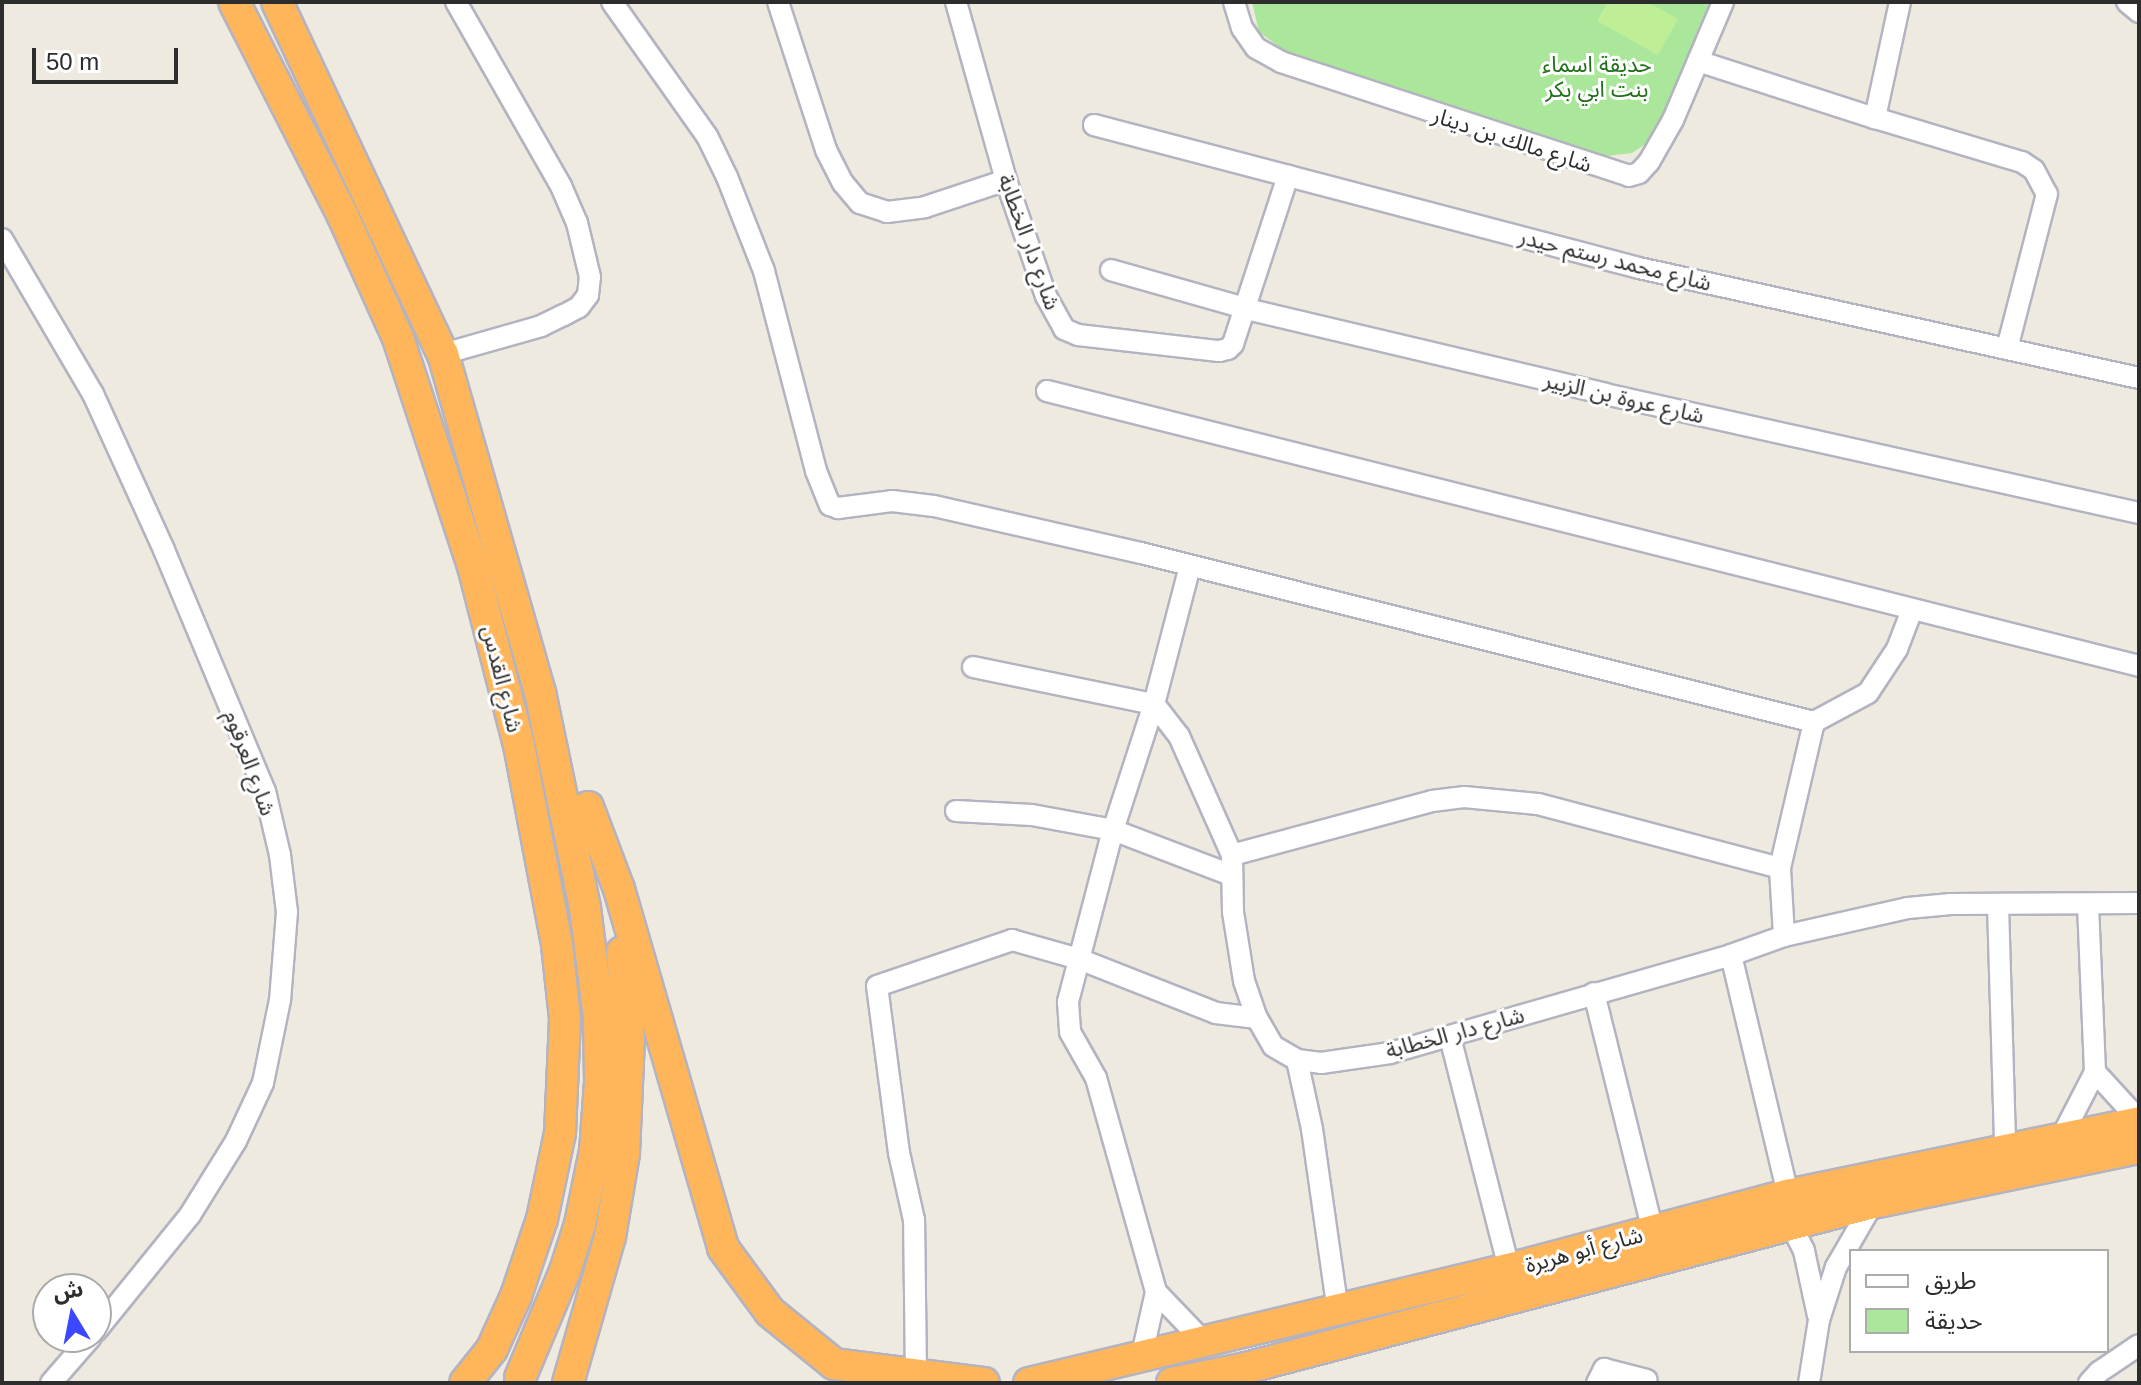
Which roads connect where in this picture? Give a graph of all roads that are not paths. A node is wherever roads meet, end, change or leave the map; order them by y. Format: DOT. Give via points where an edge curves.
graph roads {
  1 [pos="234,2"];
  2 [pos="277,2"];
  3 [pos="456,2"];
  4 [pos="612,2"];
  5 [pos="778,2"];
  6 [pos="956,2"];
  7 [pos="1234,2"];
  8 [pos="1723,2"];
  9 [pos="1900,2"];
  10 [pos="2127,2"];
  11 [pos="2139,12"];
  12 [pos="1698,61"];
  13 [pos="1875,118"];
  14 [pos="1094,125"];
  15 [pos="1288,176"];
  16 [pos="1006,180"];
  17 [pos="2,239"];
  18 [pos="1111,270"];
  19 [pos="1244,308"];
  20 [pos="2007,349"];
  21 [pos="443,354"];
  22 [pos="2139,378"];
  23 [pos="1047,391"];
  24 [pos="2139,513"];
  25 [pos="1190,566"];
  26 [pos="1912,610"];
  27 [pos="2139,666"];
  28 [pos="973,667"];
  29 [pos="540,692"];
  30 [pos="1154,704"];
  31 [pos="1814,722"];
  32 [pos="588,807"];
  33 [pos="956,811"];
  34 [pos="1113,830"];
  35 [pos="1231,865"];
  36 [pos="1780,868"];
  37 [pos="2139,903"];
  38 [pos="1998,905"];
  39 [pos="2088,905"];
  40 [pos="1784,936"];
  41 [pos="1731,955"];
  42 [pos="1079,959"];
  43 [pos="1594,993"];
  44 [pos="1257,1018"];
  45 [pos="1450,1037"];
  46 [pos="1297,1060"];
  47 [pos="2095,1072"];
  48 [pos="2139,1121"];
  49 [pos="2062,1136"];
  50 [pos="2005,1148"];
  51 [pos="2139,1148"];
  52 [pos="1873,1203"];
  53 [pos="1789,1210"];
  54 [pos="1645,1234"];
  55 [pos="1590,1247"];
  56 [pos="1643,1265"];
  57 [pos="1509,1269"];
  58 [pos="1597,1277"];
  59 [pos="1156,1292"];
  60 [pos="112,1311"];
  61 [pos="1338,1311"];
  62 [pos="1819,1320"];
  63 [pos="583,1332"];
  64 [pos="1205,1343"];
  65 [pos="2139,1345"];
  66 [pos="492,1349"];
  67 [pos="77,1353"];
  68 [pos="1141,1359"];
  69 [pos="1248,1375"];
  70 [pos="916,1377"];
  71 [pos="520,1378"];
  72 [pos="1647,1380"];
  73 [pos="51,1383"];
  74 [pos="465,1383"];
  75 [pos="487,1383"];
  76 [pos="552,1383"];
  77 [pos="568,1383"];
  78 [pos="984,1383"];
  79 [pos="1029,1383"];
  80 [pos="1172,1383"];
  81 [pos="1597,1383"];
  82 [pos="1809,1383"];
  83 [pos="2089,1383"];
  1 -- 66 [label="highway, شارع القدس" via="342,214 398,338 473,566 519,745 546,880 565,1019 560,1133 542,1219"];
  2 -- 21 [label="highway, شارع القدس"];
  3 -- 21 [label="street" via="561,186 577,223 590,277 588,295 564,315"];
  4 -- 25 [label="street" via="707,136 727,177 764,271 816,471 830,505 911,502"];
  5 -- 16 [label="street" via="826,150 860,203 887,212 925,207"];
  6 -- 16 [label="street, شارع دار الخطابة"];
  7 -- 12 [label="street, شارع مالك بن دينار" via="1242,28 1256,48 1281,62 1629,176 1649,162"];
  8 -- 12 [label="street, شارع مالك بن دينار"];
  9 -- 13 [label="street"];
  10 -- 11 [label="street"];
  12 -- 13 [label="street"];
  13 -- 20 [label="street" via="2022,162 2042,180 2047,194"];
  14 -- 15 [label="street, شارع محمد رستم حيدر"];
  15 -- 19 [label="street, شارع دار الخطابة"];
  15 -- 20 [label="street, شارع محمد رستم حيدر" via="1639,268"];
  16 -- 19 [label="street, شارع دار الخطابة" via="1046,296 1064,329 1219,351 1233,344"];
  17 -- 60 [label="street, شارع العرقوم" via="93,394 164,550 265,791 287,912 280,1000 263,1083 236,1141 190,1215"];
  18 -- 19 [label="street, شارع عروة بن الزبير"];
  19 -- 24 [label="street, شارع عروة بن الزبير"];
  20 -- 22 [label="street, شارع محمد رستم حيدر"];
  21 -- 29 [label="highway, شارع القدس"];
  23 -- 26 [label="street"];
  25 -- 30 [label="street"];
  25 -- 31 [label="street"];
  26 -- 27 [label="street"];
  26 -- 31 [label="street" via="1897,649 1868,693"];
  28 -- 30 [label="street"];
  29 -- 32 [label="highway"];
  29 -- 71 [label="highway, شارع القدس" via="585,908 599,1018 600,1082 595,1151 580,1224 549,1315"];
  30 -- 34 [label="street"];
  30 -- 35 [label="street" via="1179,736"];
  31 -- 36 [label="street"];
  32 -- 63 [label="highway" via="621,942 629,1038 624,1153 610,1237"];
  32 -- 70 [label="highway" via="619,889 723,1248 770,1312 834,1364"];
  33 -- 34 [label="street" via="1032,815"];
  34 -- 35 [label="street"];
  34 -- 42 [label="street"];
  35 -- 36 [label="street" via="1432,801 1464,797 1538,804"];
  35 -- 44 [label="street" via="1244,981"];
  36 -- 40 [label="street"];
  37 -- 39 [label="street, شارع دار الخطابة"];
  38 -- 39 [label="street, شارع دار الخطابة"];
  38 -- 40 [label="street, شارع دار الخطابة" via="1908,908"];
  38 -- 50 [label="street"];
  39 -- 47 [label="street"];
  40 -- 41 [label="street, شارع دار الخطابة"];
  41 -- 43 [label="street, شارع دار الخطابة"];
  41 -- 53 [label="street"];
  42 -- 44 [label="street" via="1216,1013"];
  42 -- 59 [label="street" via="1068,1002 1070,1032 1096,1078"];
  42 -- 70 [label="street" via="1012,940 877,986 899,1153 914,1220"];
  43 -- 45 [label="street, شارع دار الخطابة"];
  43 -- 54 [label="street"];
  44 -- 46 [label="street" via="1273,1046"];
  45 -- 46 [label="street, شارع دار الخطابة" via="1390,1053 1321,1063"];
  45 -- 57 [label="street"];
  46 -- 61 [label="street"];
  47 -- 48 [label="street"];
  47 -- 49 [label="street"];
  48 -- 49 [label="highway, شارع أبو هريرة"];
  49 -- 50 [label="highway, شارع أبو هريرة"];
  50 -- 53 [label="highway, شارع أبو هريرة"];
  51 -- 52 [label="highway, شارع أبو هريرة"];
  52 -- 53 [label="highway, شارع أبو هريرة"];
  52 -- 62 [label="street" via="1836,1267"];
  53 -- 54 [label="highway, شارع أبو هريرة"];
  53 -- 56 [label="highway, شارع أبو هريرة"];
  53 -- 62 [label="street"];
  54 -- 55 [label="highway, شارع أبو هريرة"];
  54 -- 56 [label="highway"];
  55 -- 57 [label="highway, شارع أبو هريرة"];
  55 -- 58 [label="highway"];
  56 -- 58 [label="highway, شارع أبو هريرة"];
  57 -- 61 [label="highway, شارع أبو هريرة"];
  58 -- 69 [label="highway, شارع أبو هريرة"];
  59 -- 64 [label="street"];
  59 -- 68 [label="street"];
  61 -- 64 [label="highway, شارع أبو هريرة"];
  62 -- 82 [label="street"];
  63 -- 76 [label="highway"];
  63 -- 77 [label="highway"];
  64 -- 68 [label="highway, شارع أبو هريرة"];
  65 -- 83 [label="street"];
  66 -- 74 [label="highway, شارع القدس"];
  66 -- 75 [label="highway"];
  67 -- 73 [label="street"];
  68 -- 79 [label="highway, شارع أبو هريرة"];
  69 -- 80 [label="highway, شارع أبو هريرة"];
  70 -- 78 [label="highway"];
  72 -- 81 [label="street" via="1604,1369"];
}
